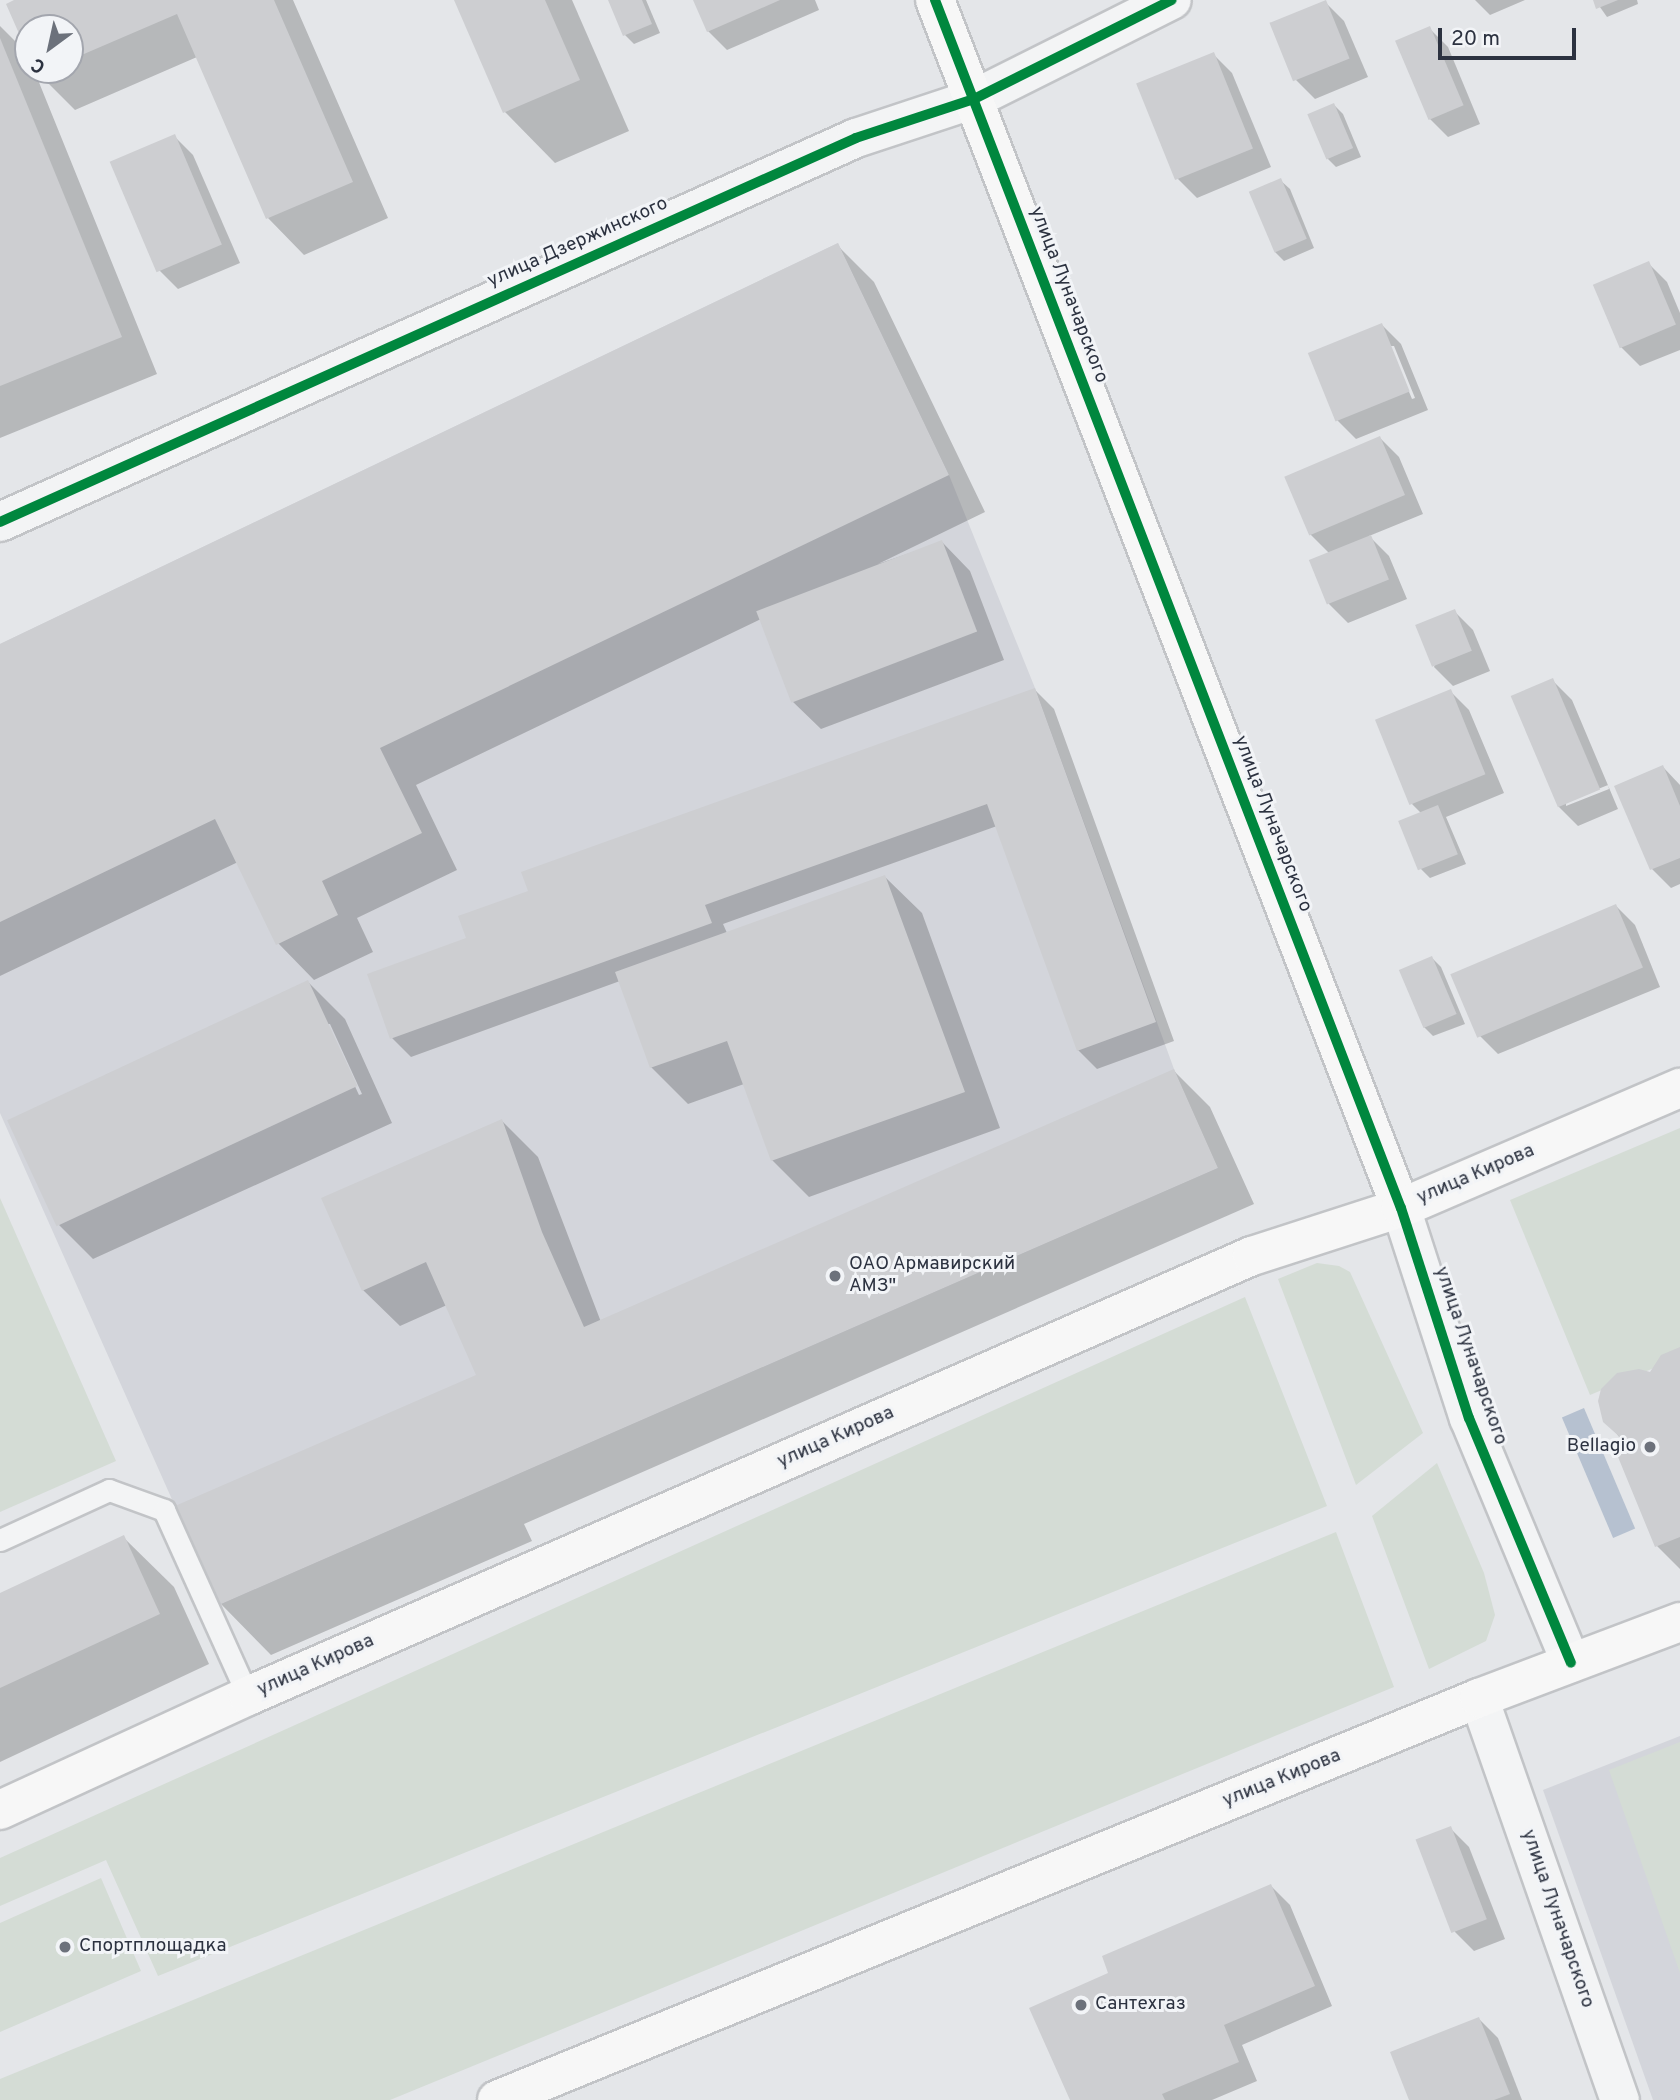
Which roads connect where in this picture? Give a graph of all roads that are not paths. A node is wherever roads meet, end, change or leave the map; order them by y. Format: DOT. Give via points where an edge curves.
graph roads {
  1 [pos="935,0"];
  2 [pos="1172,0"];
  3 [pos="974,99"];
  4 [pos="0,522"];
  5 [pos="1680,1088"];
  6 [pos="1401,1208"];
  7 [pos="0,1540"];
  8 [pos="1680,1622"];
  9 [pos="1571,1663"];
  10 [pos="248,1696"];
  11 [pos="1479,1698"];
  12 [pos="0,1810"];
  13 [pos="497,2100"];
  14 [pos="1620,2100"];
  1 -- 3 [label="main road, улица Луначарского"];
  2 -- 3 [label="street, улица Дзержинского"];
  3 -- 4 [label="street, улица Дзержинского" via="856,138"];
  3 -- 6 [label="main road, улица Луначарского"];
  5 -- 6 [label="main road, улица Кирова"];
  6 -- 9 [label="street, улица Луначарского" via="1469,1418"];
  6 -- 10 [label="main road, улица Кирова" via="1252,1256"];
  7 -- 10 [label="lane" via="108,1490 163,1510"];
  8 -- 9 [label="main road, улица Кирова"];
  9 -- 11 [label="main road, улица Кирова"];
  10 -- 12 [label="main road, улица Кирова"];
  11 -- 13 [label="main road, улица Кирова"];
  11 -- 14 [label="street, улица Луначарского"];
}
